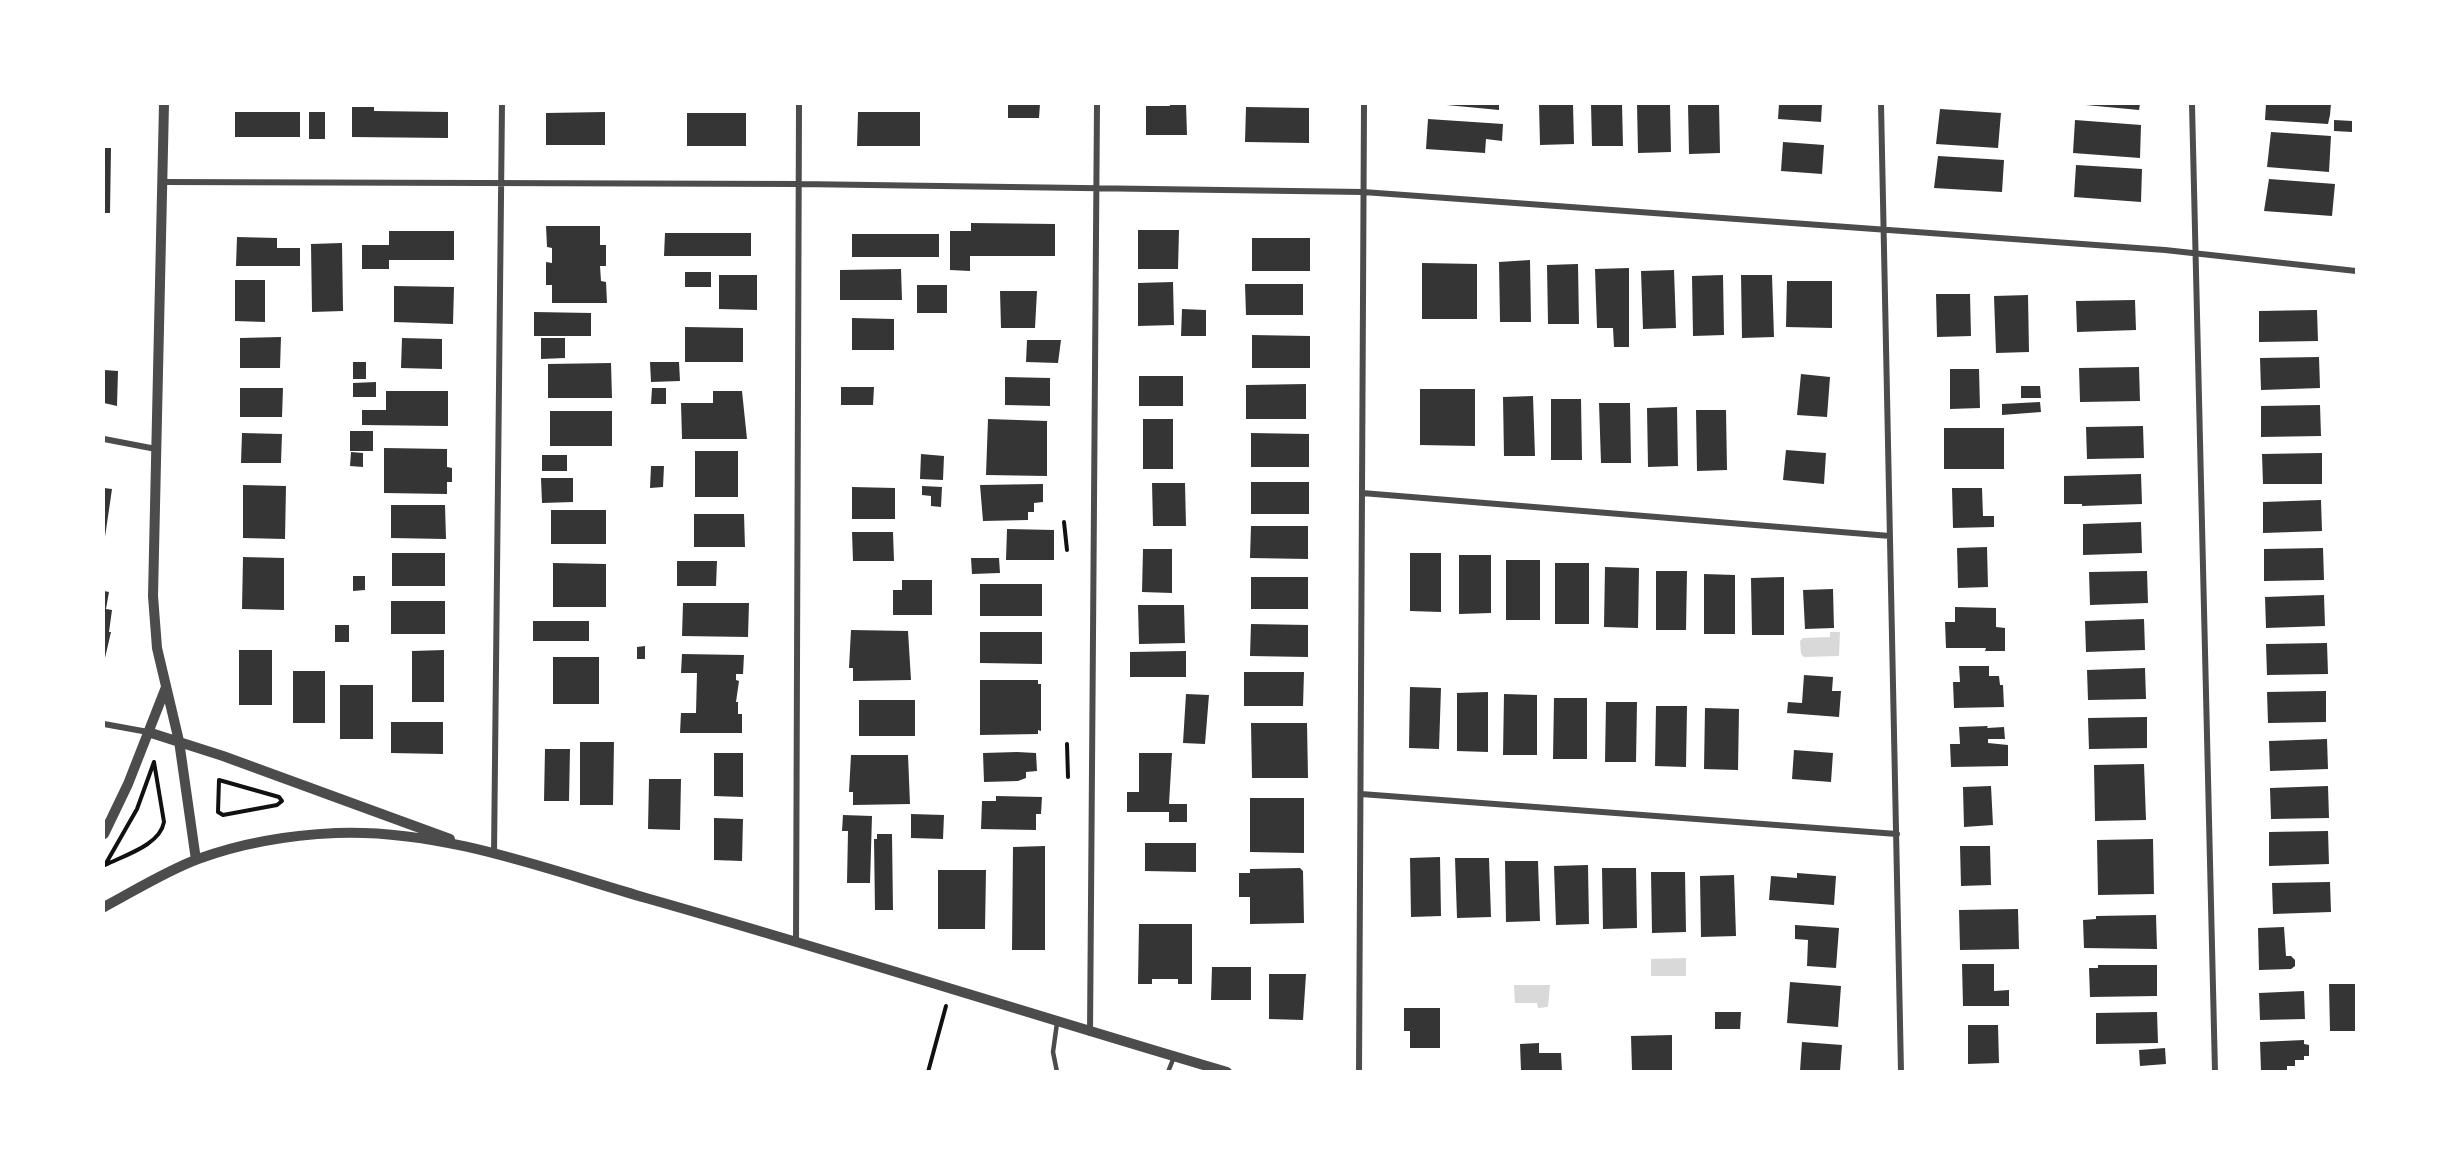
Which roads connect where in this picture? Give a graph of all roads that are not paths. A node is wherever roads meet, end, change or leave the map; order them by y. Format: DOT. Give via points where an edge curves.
graph roads {
  1 [pos="164,104"];
  2 [pos="502,104"];
  3 [pos="799,104"];
  4 [pos="1097,104"];
  5 [pos="1364,104"];
  6 [pos="1881,104"];
  7 [pos="2192,104"];
  8 [pos="163,182"];
  9 [pos="799,184"];
  10 [pos="502,185"];
  11 [pos="1097,189"];
  12 [pos="1364,192"];
  13 [pos="1885,230"];
  14 [pos="2195,252"];
  15 [pos="2356,271"];
  16 [pos="104,439"];
  17 [pos="156,449"];
  18 [pos="1362,493"];
  19 [pos="1890,536"];
  20 [pos="166,687"];
  21 [pos="104,724"];
  22 [pos="148,732"];
  23 [pos="179,741"];
  24 [pos="1361,794"];
  25 [pos="104,834"];
  26 [pos="1897,834"];
  27 [pos="494,855"];
  28 [pos="196,860"];
  29 [pos="104,907"];
  30 [pos="796,941"];
  31 [pos="1057,1023"];
  32 [pos="1090,1033"];
  33 [pos="1174,1056"];
  34 [pos="1057,1071"];
  35 [pos="1168,1071"];
  36 [pos="1227,1071"];
  37 [pos="1359,1071"];
  38 [pos="1901,1071"];
  39 [pos="2215,1071"];
  1 -- 8 [label="street"];
  2 -- 10 [label="street"];
  3 -- 9 [label="street"];
  4 -- 11 [label="street"];
  5 -- 12 [label="street"];
  6 -- 13 [label="street"];
  7 -- 14 [label="street"];
  8 -- 10 [label="street"];
  8 -- 17 [label="street"];
  9 -- 10 [label="street"];
  9 -- 11 [label="street"];
  9 -- 30 [label="street"];
  10 -- 27 [label="street"];
  11 -- 12 [label="street"];
  11 -- 32 [label="street"];
  12 -- 13 [label="street"];
  12 -- 18 [label="street"];
  13 -- 14 [label="street"];
  13 -- 19 [label="street"];
  14 -- 15 [label="street"];
  14 -- 39 [label="street"];
  16 -- 17 [label="street"];
  17 -- 20 [label="street" via="153,596 157,648"];
  18 -- 19 [label="street"];
  18 -- 24 [label="street"];
  19 -- 26 [label="street"];
  20 -- 22 [label="street"];
  20 -- 23 [label="street"];
  21 -- 22 [label="street"];
  22 -- 23 [label="street"];
  22 -- 25 [label="street"];
  23 -- 27 [label="street"];
  23 -- 28 [label="street"];
  24 -- 26 [label="street"];
  24 -- 37 [label="street"];
  26 -- 38 [label="street"];
  27 -- 28 [label="street" via="422,838 337,833 284,838"];
  27 -- 30 [label="street"];
  28 -- 29 [label="street"];
  30 -- 31 [label="street"];
  31 -- 32 [label="street"];
  31 -- 34 [label="lane" via="1053,1052"];
  32 -- 33 [label="street"];
  33 -- 35 [label="lane"];
  33 -- 36 [label="street"];
}
